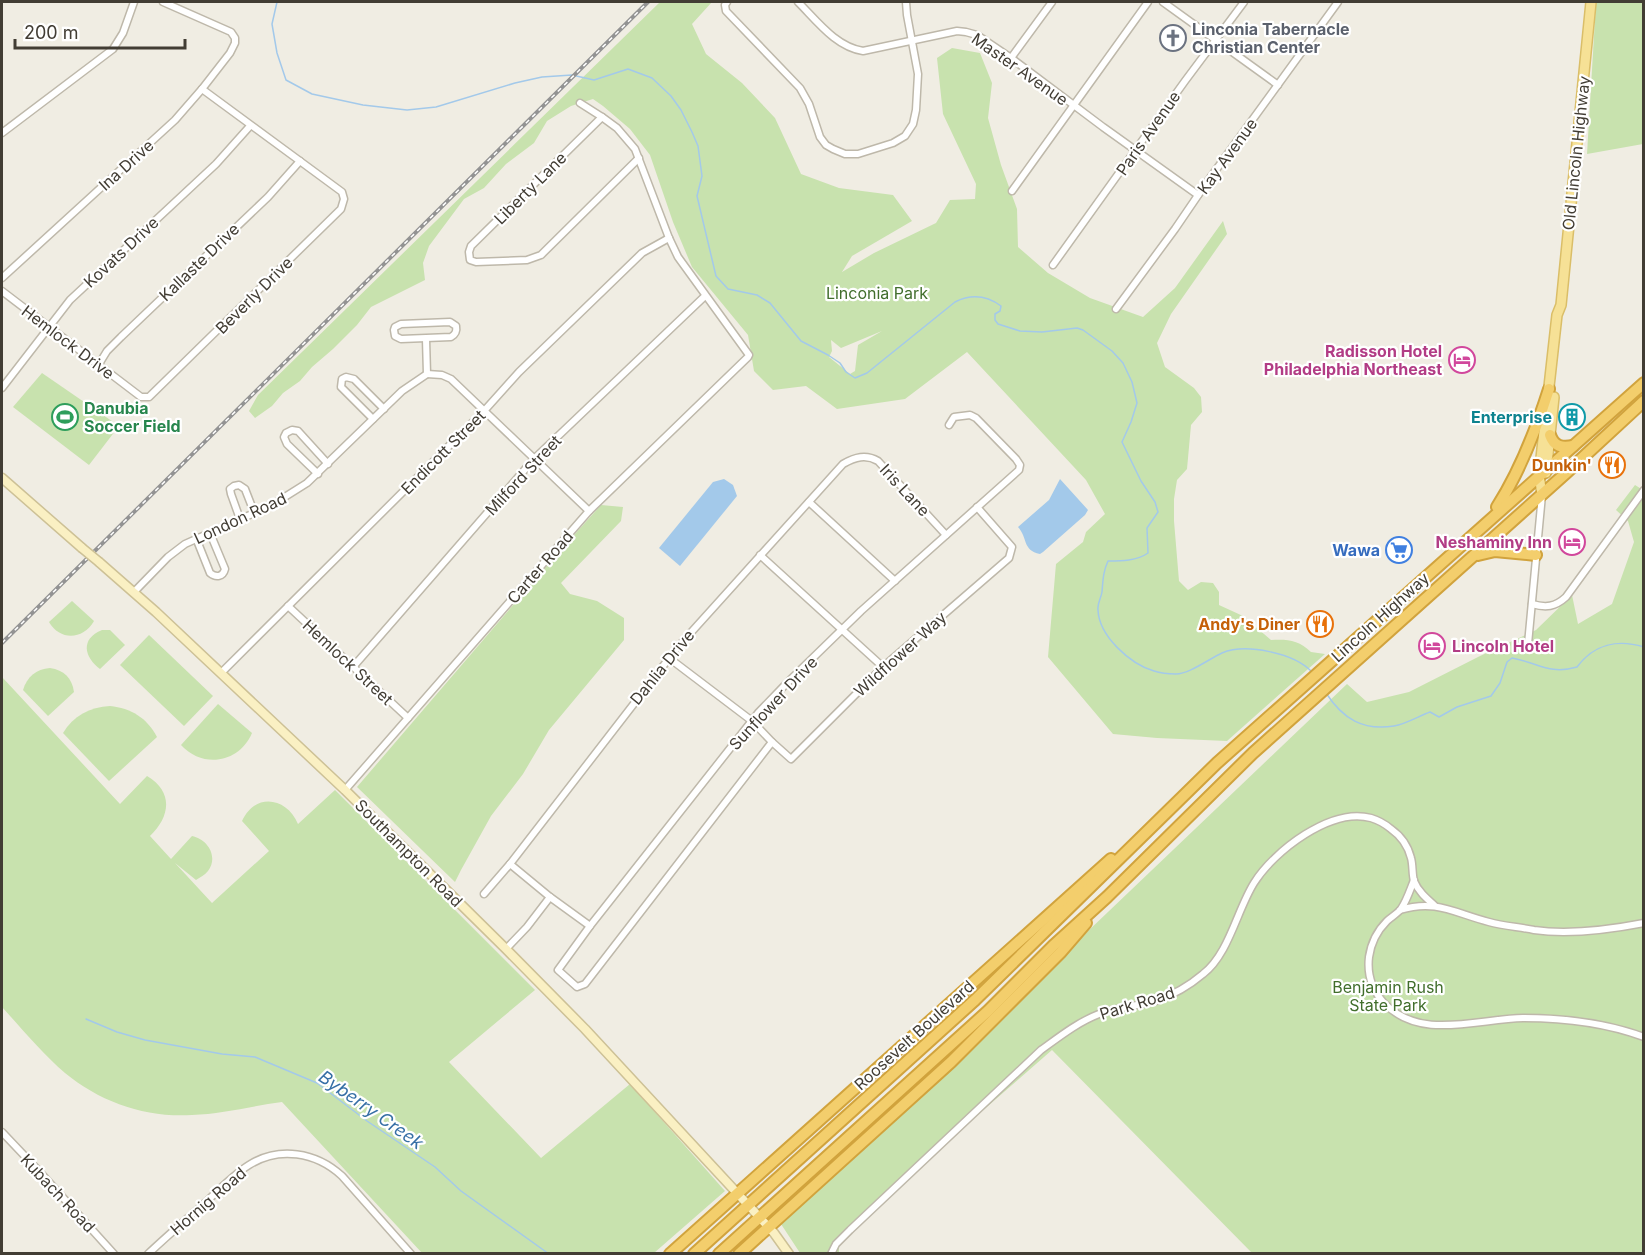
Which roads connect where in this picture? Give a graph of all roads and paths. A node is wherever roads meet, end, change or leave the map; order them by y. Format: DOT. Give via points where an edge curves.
graph roads {
  1 [pos="134,2"];
  2 [pos="163,2"];
  3 [pos="727,2"];
  4 [pos="798,2"];
  5 [pos="906,2"];
  6 [pos="1052,2"];
  7 [pos="1148,2"];
  8 [pos="1163,2"];
  9 [pos="1244,2"];
  10 [pos="1338,2"];
  11 [pos="1591,2"];
  12 [pos="1216,40"];
  13 [pos="912,41"];
  14 [pos="1011,58"];
  15 [pos="1278,85"];
  16 [pos="202,89"];
  17 [pos="580,104"];
  18 [pos="1073,105"];
  19 [pos="602,117"];
  20 [pos="250,126"];
  21 [pos="2,133"];
  22 [pos="1136,150"];
  23 [pos="639,158"];
  24 [pos="300,161"];
  25 [pos="1012,191"];
  26 [pos="1198,195"];
  27 [pos="669,238"];
  28 [pos="1053,265"];
  29 [pos="2,278"];
  30 [pos="2,291"];
  31 [pos="705,296"];
  32 [pos="1561,305"];
  33 [pos="1116,309"];
  34 [pos="48,327"];
  35 [pos="426,339"];
  36 [pos="99,364"];
  37 [pos="427,374"];
  38 [pos="1644,382"];
  39 [pos="164,383"];
  40 [pos="2,388"];
  41 [pos="1549,389"];
  42 [pos="1644,400"];
  43 [pos="384,409"];
  44 [pos="484,411"];
  45 [pos="373,420"];
  46 [pos="949,425"];
  47 [pos="1550,435"];
  48 [pos="1573,446"];
  49 [pos="858,457"];
  50 [pos="534,459"];
  51 [pos="328,464"];
  52 [pos="1543,473"];
  53 [pos="318,474"];
  54 [pos="2,478"];
  55 [pos="1644,490"];
  56 [pos="1542,494"];
  57 [pos="809,502"];
  58 [pos="977,507"];
  59 [pos="589,511"];
  60 [pos="254,512"];
  61 [pos="1490,518"];
  62 [pos="240,519"];
  63 [pos="210,533"];
  64 [pos="946,534"];
  65 [pos="196,538"];
  66 [pos="760,555"];
  67 [pos="1536,555"];
  68 [pos="1470,559"];
  69 [pos="895,581"];
  70 [pos="134,592"];
  71 [pos="1532,604"];
  72 [pos="288,606"];
  73 [pos="843,629"];
  74 [pos="1528,644"];
  75 [pos="669,658"];
  76 [pos="353,667"];
  77 [pos="883,667"];
  78 [pos="221,673"];
  79 [pos="1305,684"];
  80 [pos="1315,696"];
  81 [pos="408,718"];
  82 [pos="752,721"];
  83 [pos="772,742"];
  84 [pos="345,790"];
  85 [pos="1160,819"];
  86 [pos="510,864"];
  87 [pos="1414,880"];
  88 [pos="484,894"];
  89 [pos="550,897"];
  90 [pos="1107,897"];
  91 [pos="1434,905"];
  92 [pos="1400,910"];
  93 [pos="1644,923"];
  94 [pos="590,926"];
  95 [pos="506,949"];
  96 [pos="1644,1036"];
  97 [pos="2,1132"];
  98 [pos="737,1193"];
  99 [pos="748,1205"];
  100 [pos="759,1217"];
  101 [pos="769,1227"];
  102 [pos="114,1254"];
  103 [pos="148,1254"];
  104 [pos="411,1254"];
  105 [pos="670,1254"];
  106 [pos="694,1254"];
  107 [pos="718,1254"];
  108 [pos="739,1254"];
  109 [pos="789,1254"];
  110 [pos="831,1254"];
  1 -- 21 [label="street" via="113,49"];
  2 -- 16 [label="street, Ina Drive" via="231,32 235,39 230,53"];
  3 -- 13 [label="street" via="726,11 800,88 826,145 845,154 893,143 905,136 913,124 918,74"];
  4 -- 13 [label="street, Master Avenue" via="851,49 863,51"];
  5 -- 13 [label="street"];
  6 -- 14 [label="street"];
  7 -- 18 [label="street"];
  8 -- 12 [label="street"];
  9 -- 12 [label="street, Paris Avenue"];
  10 -- 15 [label="street, Kay Avenue"];
  11 -- 32 [label="main road, Old Lincoln Highway"];
  12 -- 15 [label="street"];
  12 -- 22 [label="street, Paris Avenue"];
  13 -- 14 [label="street, Master Avenue" via="966,32"];
  14 -- 18 [label="street, Master Avenue"];
  15 -- 26 [label="street, Kay Avenue"];
  16 -- 20 [label="street"];
  16 -- 29 [label="street, Ina Drive" via="175,120"];
  17 -- 19 [label="street"];
  18 -- 22 [label="street, Master Avenue"];
  18 -- 25 [label="street"];
  19 -- 23 [label="street" via="623,134"];
  19 -- 23 [label="street, Liberty Lane" via="471,246 470,260 527,260 541,255"];
  20 -- 24 [label="street"];
  20 -- 34 [label="street, Kovats Drive" via="216,164 70,300"];
  22 -- 26 [label="street, Master Avenue"];
  22 -- 28 [label="street, Paris Avenue"];
  23 -- 27 [label="street"];
  24 -- 36 [label="street, Kallaste Drive" via="268,197 107,351"];
  24 -- 39 [label="street, Beverly Drive" via="342,192 343,206"];
  26 -- 33 [label="street, Kay Avenue"];
  27 -- 31 [label="street"];
  27 -- 44 [label="street, Endicott Street" via="642,253"];
  30 -- 34 [label="street, Hemlock Drive"];
  31 -- 50 [label="street, Milford Street"];
  31 -- 59 [label="street, Carter Road" via="748,357"];
  32 -- 41 [label="main road, Old Lincoln Highway"];
  32 -- 47 [label="main road, Old Lincoln Highway"];
  34 -- 36 [label="street, Hemlock Drive"];
  34 -- 40 [label="street, Kovats Drive"];
  35 -- 35 [label="street" via="451,337 456,326 450,322 401,324 394,330 401,339"];
  35 -- 37 [label="street"];
  36 -- 39 [label="street, Hemlock Drive" via="141,397 151,396"];
  37 -- 43 [label="street, London Road"];
  37 -- 44 [label="street" via="446,376"];
  38 -- 48 [label="highway, Lincoln Highway"];
  41 -- 52 [label="main road, Old Lincoln Highway"];
  41 -- 61 [label="highway" via="1520,466"];
  42 -- 56 [label="highway, Lincoln Highway"];
  43 -- 45 [label="street, London Road"];
  43 -- 45 [label="street" via="354,379 342,380 341,387"];
  44 -- 50 [label="street"];
  44 -- 72 [label="street, Endicott Street"];
  45 -- 51 [label="street, London Road"];
  46 -- 58 [label="street, Sunflower Drive" via="954,417 976,418 1020,465"];
  47 -- 48 [label="highway" via="1557,446"];
  47 -- 52 [label="main road, Old Lincoln Highway"];
  48 -- 52 [label="highway, Lincoln Highway"];
  49 -- 57 [label="street, Dahlia Drive" via="843,464"];
  49 -- 64 [label="street, Iris Lane" via="878,461"];
  50 -- 59 [label="street"];
  50 -- 76 [label="street, Milford Street"];
  51 -- 53 [label="street, London Road"];
  51 -- 53 [label="street" via="298,431 286,433 287,444"];
  52 -- 56 [label="main road, Old Lincoln Highway"];
  52 -- 61 [label="highway, Lincoln Highway"];
  53 -- 60 [label="street, London Road" via="285,498"];
  54 -- 70 [label="street, Southampton Road, bridge"];
  55 -- 71 [label="street" via="1566,597 1548,606"];
  56 -- 67 [label="street, Old Lincoln Highway"];
  56 -- 68 [label="highway, Lincoln Highway"];
  57 -- 66 [label="street, Dahlia Drive"];
  57 -- 69 [label="street"];
  58 -- 64 [label="street, Sunflower Drive"];
  58 -- 77 [label="street, Wildflower Way" via="1012,547 1009,558"];
  59 -- 81 [label="street, Carter Road"];
  60 -- 62 [label="street, London Road"];
  60 -- 62 [label="street" via="244,488 234,486 230,492"];
  61 -- 79 [label="highway, Lincoln Highway"];
  62 -- 63 [label="street, London Road"];
  63 -- 65 [label="street, London Road"];
  63 -- 65 [label="street" via="225,569 220,576 210,573"];
  64 -- 69 [label="street, Sunflower Drive"];
  65 -- 70 [label="street, London Road" via="174,553"];
  66 -- 73 [label="street"];
  66 -- 75 [label="street, Dahlia Drive"];
  67 -- 68 [label="highway" via="1495,551"];
  67 -- 71 [label="street, Old Lincoln Highway"];
  68 -- 80 [label="highway, Lincoln Highway"];
  69 -- 73 [label="street, Sunflower Drive"];
  70 -- 78 [label="street, Southampton Road"];
  71 -- 74 [label="street, Old Lincoln Highway"];
  72 -- 76 [label="street, Hemlock Street"];
  72 -- 78 [label="street, Endicott Street"];
  73 -- 77 [label="street"];
  73 -- 82 [label="street, Sunflower Drive"];
  75 -- 82 [label="street"];
  75 -- 86 [label="street, Dahlia Drive"];
  76 -- 81 [label="street, Hemlock Street"];
  77 -- 83 [label="street, Wildflower Way" via="791,759"];
  78 -- 84 [label="street, Southampton Road"];
  79 -- 85 [label="highway, Roosevelt Boulevard"];
  80 -- 90 [label="highway, Roosevelt Boulevard"];
  81 -- 84 [label="street, Carter Road"];
  82 -- 83 [label="street"];
  82 -- 94 [label="street, Sunflower Drive"];
  83 -- 94 [label="street, Sunflower Drive" via="585,984 578,987 558,970"];
  84 -- 95 [label="street, Southampton Road"];
  85 -- 98 [label="highway, Roosevelt Boulevard"];
  85 -- 99 [label="highway, Roosevelt Boulevard" via="975,1000"];
  86 -- 88 [label="street, Dahlia Drive"];
  86 -- 89 [label="street"];
  87 -- 91 [label="street"];
  87 -- 92 [label="street"];
  87 -- 110 [label="street, Park Road" via="1411,858 1402,839 1372,818 1346,817 1329,822 1292,843 1255,881 1224,948 1206,972 1158,1000 1099,1014 1041,1050 850,1230"];
  89 -- 94 [label="street"];
  89 -- 95 [label="street"];
  90 -- 100 [label="highway, Roosevelt Boulevard" via="968,1029"];
  90 -- 101 [label="highway, Roosevelt Boulevard" via="1061,952 974,1041"];
  91 -- 92 [label="street"];
  91 -- 93 [label="street" via="1491,923 1538,930 1585,931"];
  92 -- 96 [label="street" via="1375,936 1369,956 1369,975 1377,996 1390,1010 1412,1021 1438,1026 1521,1018 1556,1019"];
  95 -- 98 [label="street, Southampton Road"];
  97 -- 102 [label="street, Kubach Road"];
  98 -- 99 [label="street, Southampton Road"];
  98 -- 105 [label="highway, Roosevelt Boulevard"];
  99 -- 100 [label="street, Southampton Road"];
  99 -- 106 [label="highway, Roosevelt Boulevard"];
  100 -- 101 [label="street, Southampton Road"];
  100 -- 107 [label="highway, Roosevelt Boulevard"];
  101 -- 108 [label="highway, Roosevelt Boulevard"];
  101 -- 109 [label="street, Southampton Road"];
  103 -- 104 [label="street, Hornig Road" via="243,1169 264,1158 287,1153 311,1156 332,1167"];
}
